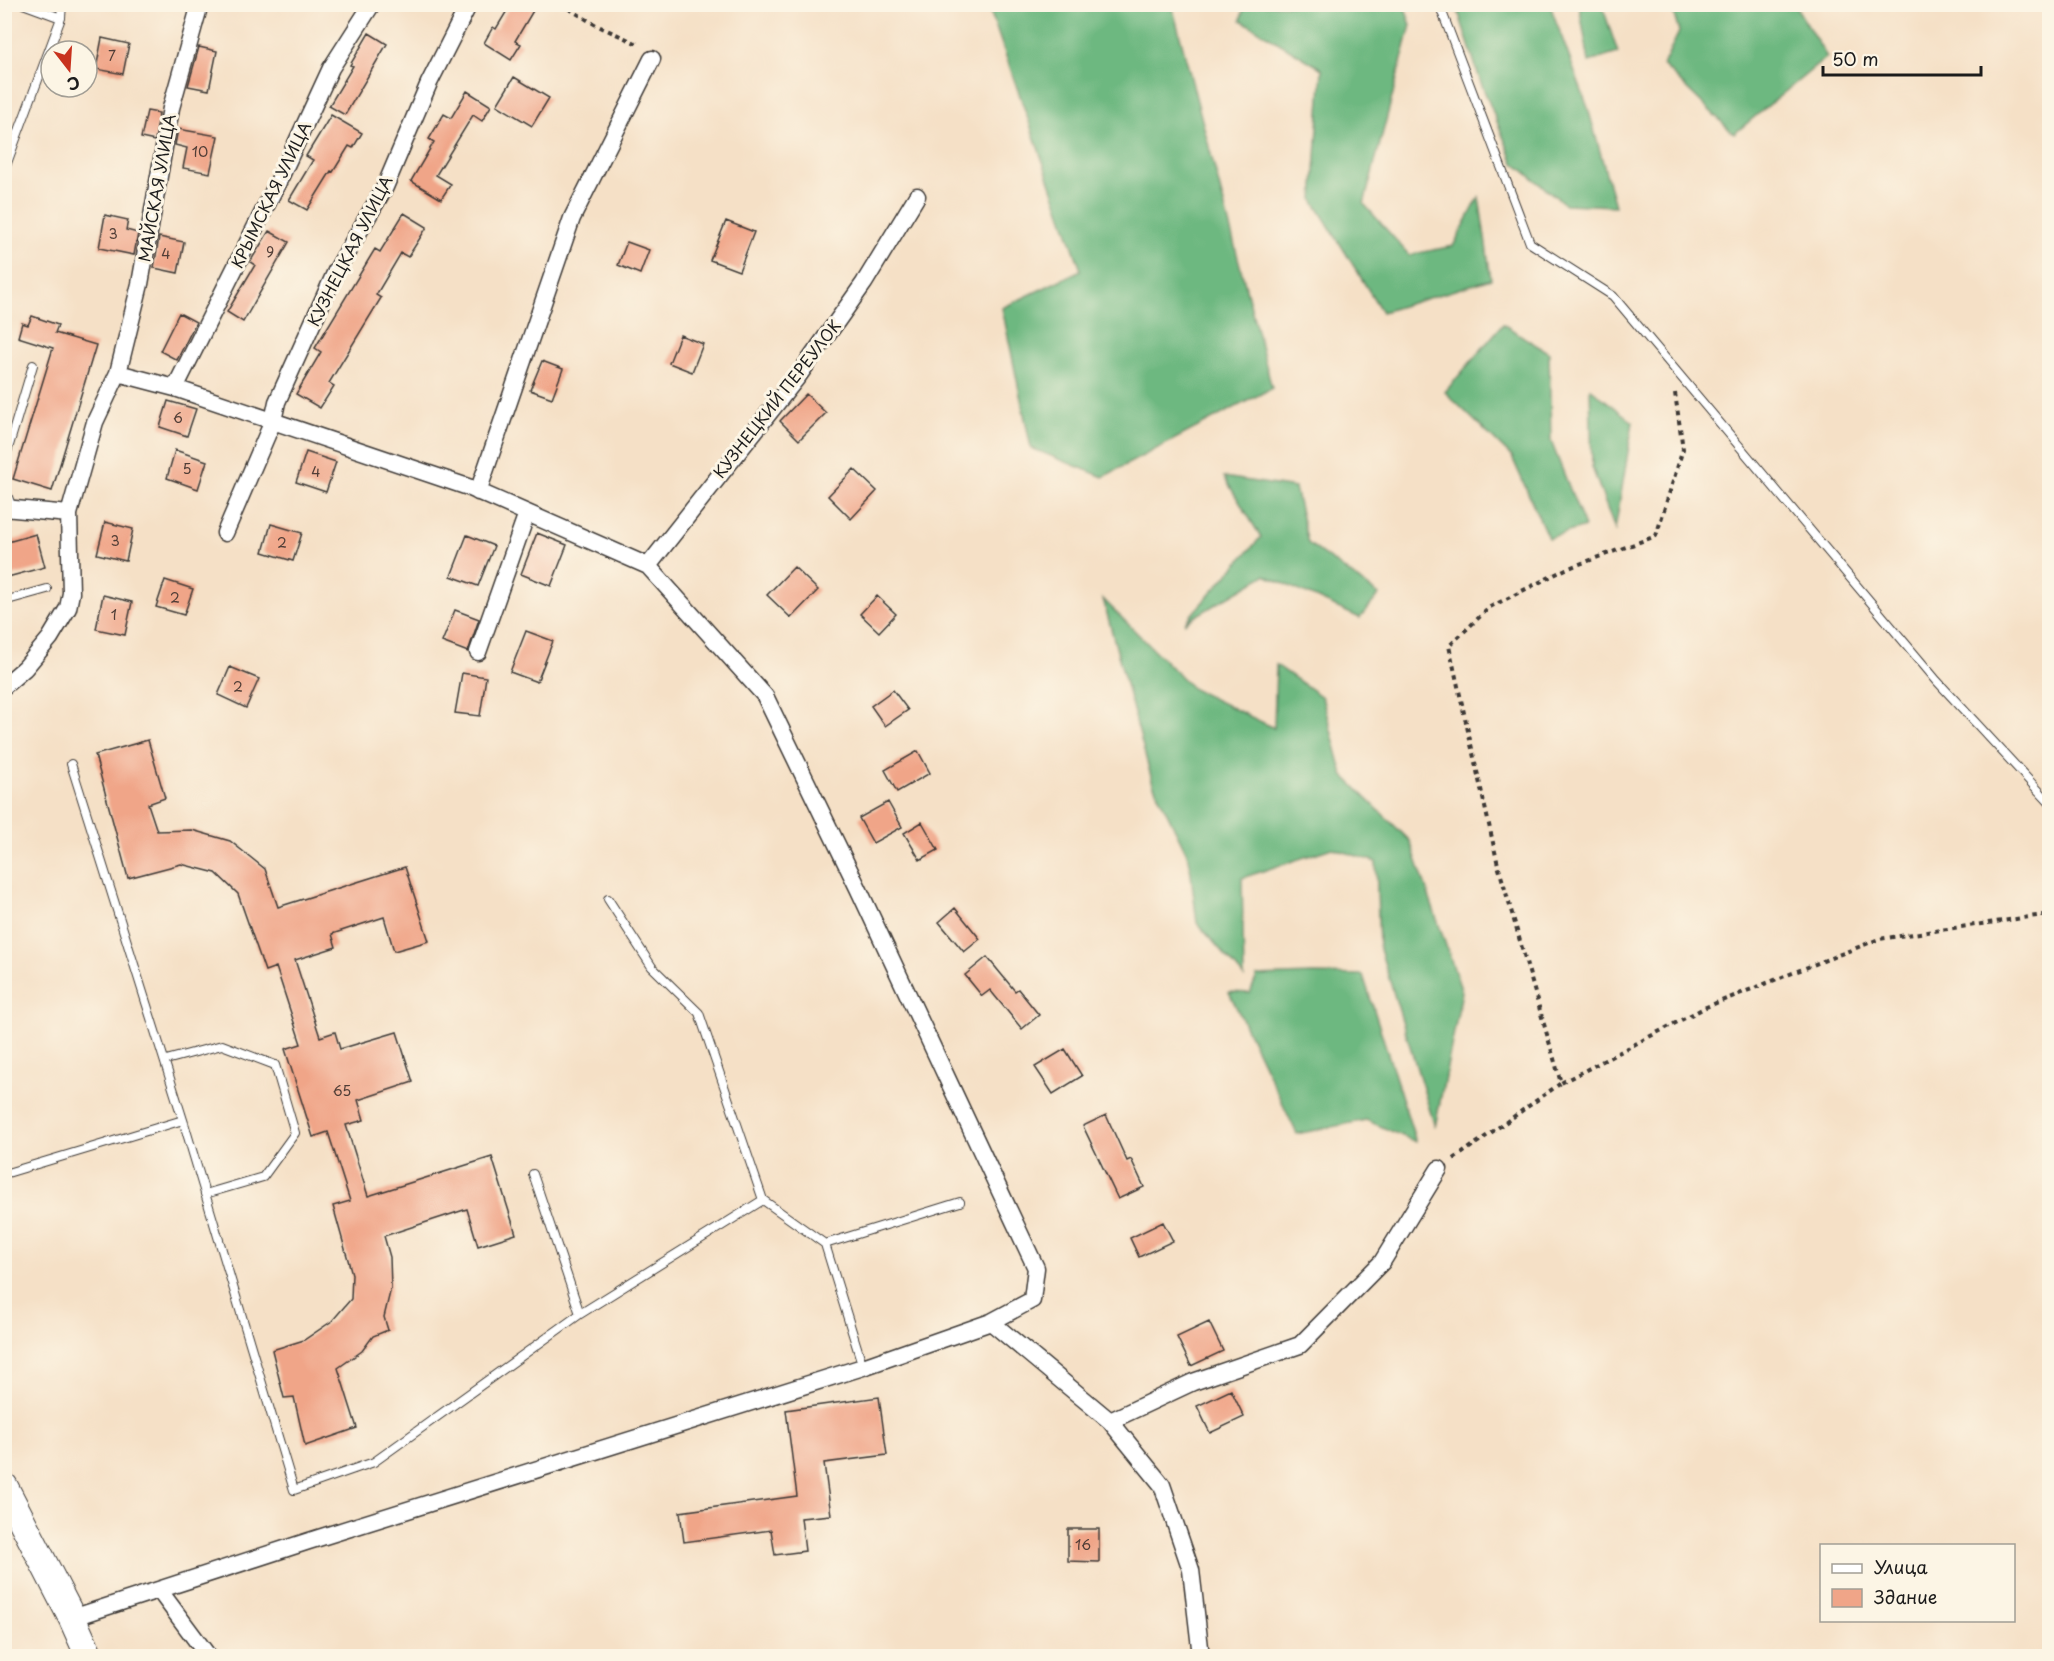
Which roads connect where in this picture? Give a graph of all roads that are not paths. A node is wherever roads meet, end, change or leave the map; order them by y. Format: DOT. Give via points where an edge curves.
graph roads {
  1 [pos="23,4"];
  2 [pos="62,4"];
  3 [pos="200,4"];
  4 [pos="372,4"];
  5 [pos="469,4"];
  6 [pos="1439,4"];
  7 [pos="61,18"];
  8 [pos="652,59"];
  9 [pos="4,171"];
  10 [pos="917,196"];
  11 [pos="33,365"];
  12 [pos="118,373"];
  13 [pos="175,388"];
  14 [pos="273,420"];
  15 [pos="4,462"];
  16 [pos="4,486"];
  17 [pos="478,492"];
  18 [pos="8,508"];
  19 [pos="527,513"];
  20 [pos="69,514"];
  21 [pos="225,533"];
  22 [pos="648,566"];
  23 [pos="47,589"];
  24 [pos="4,601"];
  25 [pos="478,652"];
  26 [pos="4,686"];
  27 [pos="71,764"];
  28 [pos="2049,803"];
  29 [pos="608,900"];
  30 [pos="166,1060"];
  31 [pos="183,1120"];
  32 [pos="1439,1169"];
  33 [pos="4,1174"];
  34 [pos="533,1174"];
  35 [pos="205,1194"];
  36 [pos="763,1200"];
  37 [pos="960,1202"];
  38 [pos="825,1244"];
  39 [pos="580,1314"];
  40 [pos="992,1322"];
  41 [pos="863,1367"];
  42 [pos="1110,1421"];
  43 [pos="4,1486"];
  44 [pos="159,1590"];
  45 [pos="72,1618"];
  46 [pos="89,1656"];
  47 [pos="208,1656"];
  48 [pos="1201,1656"];
  1 -- 7 [label="lane"];
  2 -- 7 [label="lane"];
  3 -- 12 [label="street, МАЙСКАЯ УЛИЦА" via="171,108 140,284"];
  4 -- 13 [label="street, КРЫМСКАЯ УЛИЦА" via="331,68"];
  5 -- 14 [label="street, КУЗНЕЦКАЯ УЛИЦА" via="429,83 385,187 336,271 277,402"];
  6 -- 28 [label="lane" via="1530,243 1613,296 1937,681"];
  7 -- 9 [label="lane"];
  8 -- 17 [label="street" via="572,218"];
  10 -- 22 [label="street, КУЗНЕЦКИЙ ПЕРЕУЛОК" via="864,283 799,375"];
  11 -- 15 [label="lane"];
  12 -- 13 [label="street"];
  12 -- 20 [label="street, МАЙСКАЯ УЛИЦА" via="95,422"];
  13 -- 14 [label="street"];
  14 -- 17 [label="street"];
  14 -- 21 [label="street, КУЗНЕЦКАЯ УЛИЦА"];
  16 -- 18 [label="lane"];
  17 -- 19 [label="street"];
  18 -- 20 [label="street"];
  19 -- 22 [label="street"];
  19 -- 25 [label="street"];
  20 -- 26 [label="street, МАЙСКАЯ УЛИЦА" via="68,608 44,645"];
  22 -- 40 [label="street" via="765,696 1035,1268 1032,1300"];
  23 -- 24 [label="lane"];
  27 -- 30 [label="lane"];
  29 -- 36 [label="lane" via="652,967 699,1013"];
  30 -- 31 [label="lane"];
  30 -- 35 [label="lane" via="222,1045 275,1065 295,1133 263,1177"];
  31 -- 33 [label="lane"];
  31 -- 35 [label="lane"];
  32 -- 42 [label="street" via="1382,1262 1300,1345 1193,1382"];
  34 -- 39 [label="lane"];
  35 -- 39 [label="lane" via="294,1490 374,1462"];
  36 -- 38 [label="lane"];
  36 -- 39 [label="lane"];
  37 -- 38 [label="lane"];
  38 -- 41 [label="lane"];
  40 -- 41 [label="street"];
  40 -- 42 [label="street"];
  41 -- 44 [label="street"];
  42 -- 48 [label="street" via="1162,1485 1191,1570"];
  43 -- 45 [label="main road"];
  44 -- 45 [label="street"];
  44 -- 47 [label="street"];
  45 -- 46 [label="main road"];
}
